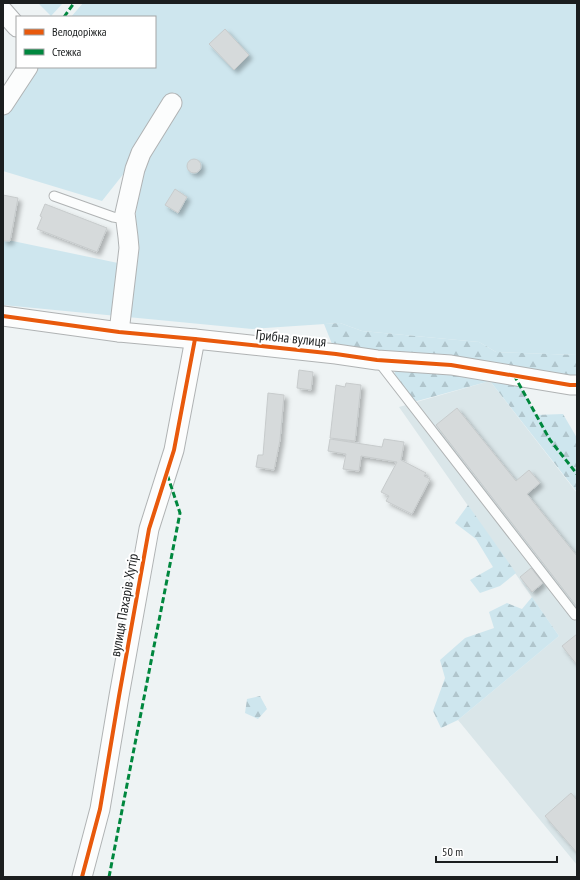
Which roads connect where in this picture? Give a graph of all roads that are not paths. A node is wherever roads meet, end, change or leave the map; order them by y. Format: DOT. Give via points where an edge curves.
graph roads {
  1 [pos="3,11"];
  2 [pos="16,27"];
  3 [pos="27,68"];
  4 [pos="172,103"];
  5 [pos="3,105"];
  6 [pos="54,196"];
  7 [pos="126,219"];
  8 [pos="3,316"];
  9 [pos="119,332"];
  10 [pos="195,339"];
  11 [pos="377,360"];
  12 [pos="577,385"];
  13 [pos="575,615"];
  14 [pos="82,877"];
  1 -- 2 [label="street"];
  3 -- 5 [label="street"];
  4 -- 7 [label="street" via="137,160 126,207"];
  6 -- 7 [label="lane" via="113,217"];
  7 -- 9 [label="street" via="128,248"];
  8 -- 9 [label="street, Грибна вулиця"];
  9 -- 10 [label="street, Грибна вулиця"];
  10 -- 11 [label="street, Грибна вулиця"];
  10 -- 14 [label="street, вулиця Пахарів Хутір" via="174,450 149,529 100,809"];
  11 -- 12 [label="street, Грибна вулиця" via="451,365"];
  11 -- 13 [label="lane"];
}
